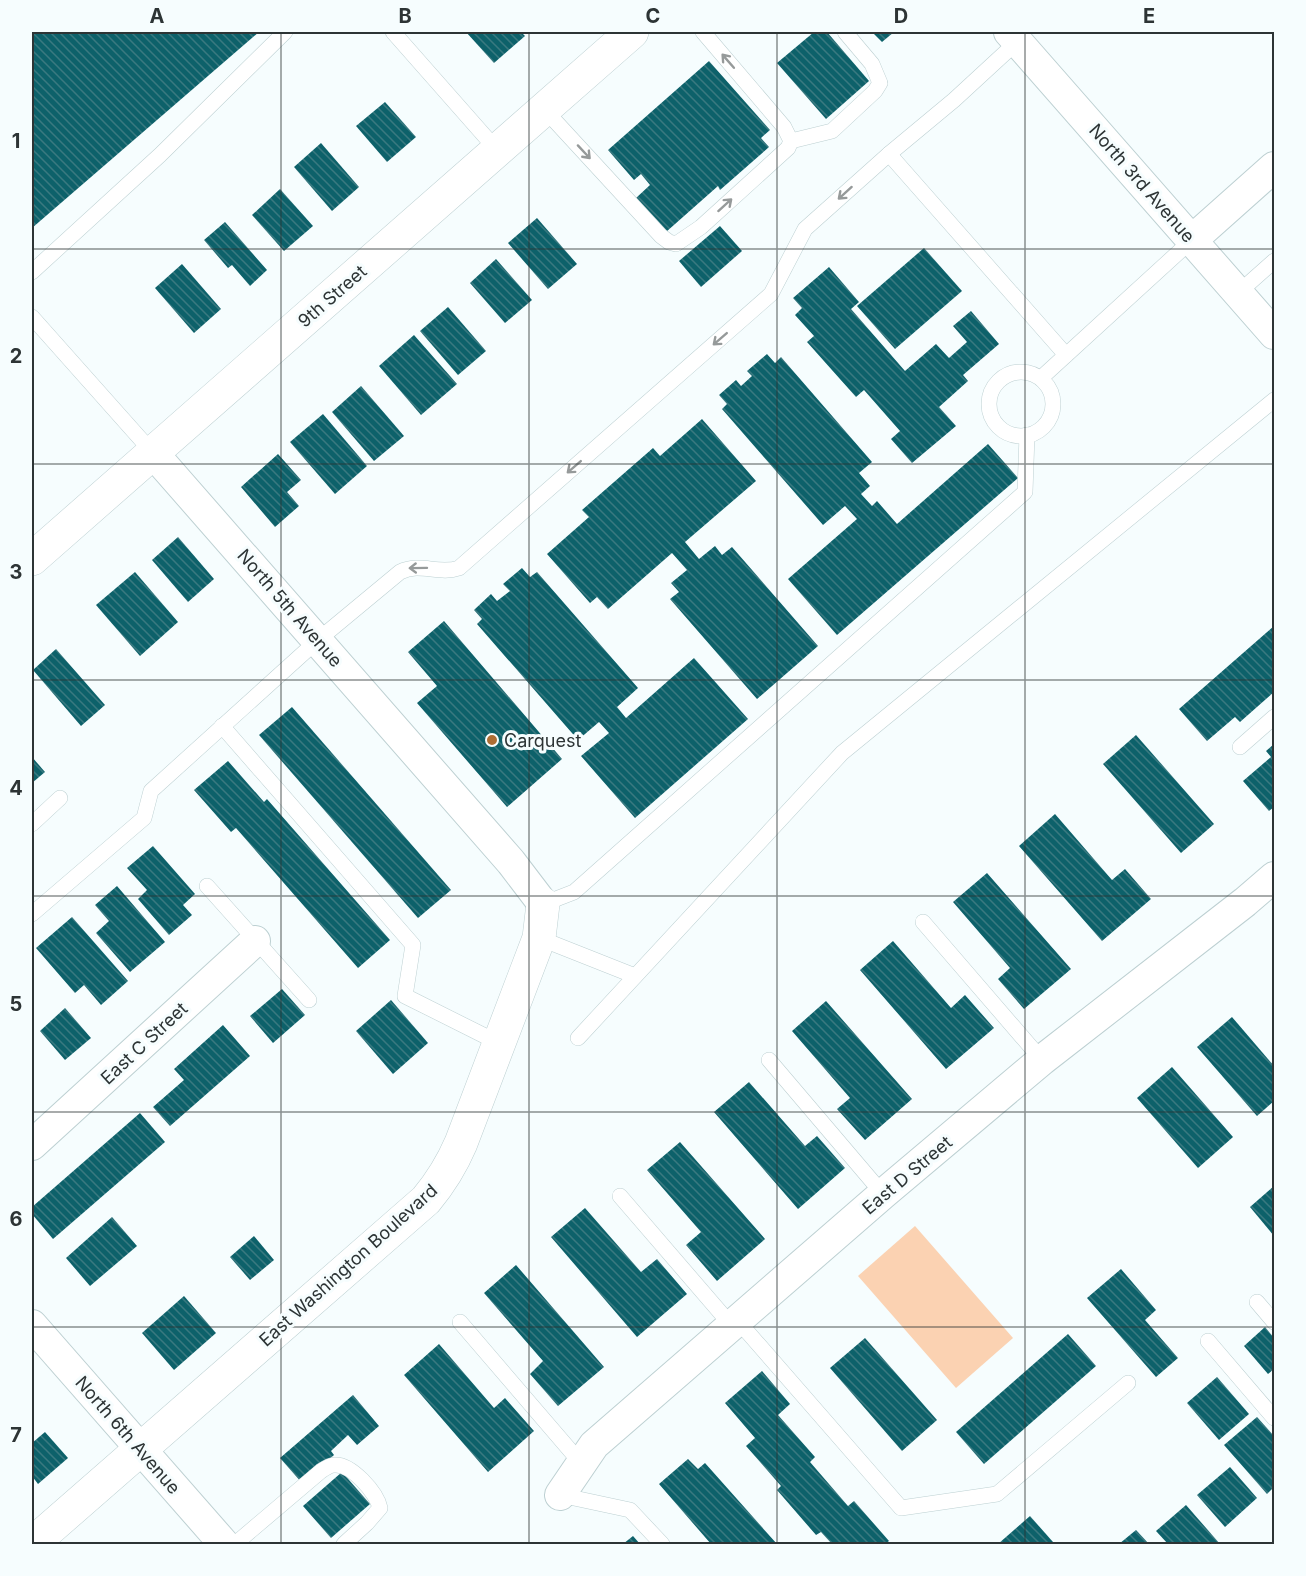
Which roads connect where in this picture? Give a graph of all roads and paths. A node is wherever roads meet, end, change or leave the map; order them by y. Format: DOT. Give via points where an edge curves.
graph roads {
  1 [pos="285,32"];
  2 [pos="393,32"];
  3 [pos="632,32"];
  4 [pos="703,32"];
  5 [pos="845,32"];
  6 [pos="1014,36"];
  7 [pos="544,109"];
  8 [pos="791,141"];
  9 [pos="497,150"];
  10 [pos="889,154"];
  11 [pos="1275,167"];
  12 [pos="1192,240"];
  13 [pos="1275,261"];
  14 [pos="32,272"];
  15 [pos="1238,293"];
  16 [pos="32,317"];
  17 [pos="1275,334"];
  18 [pos="1066,356"];
  19 [pos="1041,378"];
  20 [pos="1275,400"];
  21 [pos="1027,435"];
  22 [pos="153,453"];
  23 [pos="32,559"];
  24 [pos="318,640"];
  25 [pos="1275,717"];
  26 [pos="222,726"];
  27 [pos="1240,747"];
  28 [pos="60,798"];
  29 [pos="32,824"];
  30 [pos="1275,877"];
  31 [pos="207,886"];
  32 [pos="543,904"];
  33 [pos="32,914"];
  34 [pos="923,922"];
  35 [pos="538,938"];
  36 [pos="255,941"];
  37 [pos="635,976"];
  38 [pos="309,1000"];
  39 [pos="578,1038"];
  40 [pos="499,1043"];
  41 [pos="769,1060"];
  42 [pos="1042,1060"];
  43 [pos="32,1145"];
  44 [pos="883,1194"];
  45 [pos="620,1196"];
  46 [pos="1257,1302"];
  47 [pos="460,1322"];
  48 [pos="1275,1322"];
  49 [pos="735,1323"];
  50 [pos="32,1325"];
  51 [pos="1208,1341"];
  52 [pos="1128,1383"];
  53 [pos="1275,1418"];
  54 [pos="142,1449"];
  55 [pos="581,1463"];
  56 [pos="560,1495"];
  57 [pos="32,1545"];
  58 [pos="224,1545"];
  59 [pos="235,1545"];
  60 [pos="344,1545"];
  61 [pos="662,1545"];
  1 -- 14 [label="lane" via="160,155"];
  2 -- 9 [label="lane"];
  3 -- 7 [label="street, 9th Street"];
  8 -- 4 [label="lane, one-way" via="784,127"];
  5 -- 8 [label="lane" via="872,64 880,83 831,131"];
  6 -- 10 [label="lane" via="954,100"];
  6 -- 12 [label="street, North 3rd Avenue"];
  7 -- 8 [label="lane, one-way" via="661,236 676,244 701,227"];
  7 -- 9 [label="street, 9th Street"];
  9 -- 22 [label="street, 9th Street"];
  10 -- 18 [label="lane"];
  10 -- 24 [label="lane, one-way" via="805,230 771,294 459,568 451,571 417,567 400,572"];
  11 -- 12 [label="street"];
  12 -- 15 [label="street, North 3rd Avenue"];
  12 -- 18 [label="lane"];
  13 -- 15 [label="lane"];
  15 -- 17 [label="street, North 3rd Avenue"];
  16 -- 22 [label="lane, North 5th Avenue"];
  18 -- 19 [label="lane"];
  19 -- 21 [label="lane" via="1052,395 1051,416 1037,432"];
  19 -- 21 [label="lane" via="1032,373 1011,373 994,386 990,396 992,417 998,426 1006,432"];
  20 -- 37 [label="lane" via="843,753"];
  21 -- 32 [label="lane" via="1025,492 574,892"];
  22 -- 23 [label="street, 9th Street"];
  22 -- 24 [label="street, North 5th Avenue"];
  24 -- 26 [label="lane"];
  24 -- 32 [label="street, North 5th Avenue"];
  25 -- 27 [label="lane"];
  26 -- 33 [label="lane" via="152,791 144,818"];
  26 -- 40 [label="lane" via="413,945 405,996"];
  28 -- 29 [label="lane"];
  30 -- 42 [label="street, East D Street"];
  31 -- 36 [label="lane"];
  32 -- 35 [label="street, East Washington Boulevard"];
  34 -- 42 [label="lane"];
  35 -- 37 [label="lane"];
  35 -- 40 [label="street, East Washington Boulevard"];
  36 -- 38 [label="lane"];
  36 -- 43 [label="street, East C Street"];
  37 -- 39 [label="lane"];
  40 -- 54 [label="street, East Washington Boulevard" via="451,1166 426,1200"];
  41 -- 44 [label="lane"];
  42 -- 44 [label="street, East D Street"];
  44 -- 49 [label="street, East D Street"];
  45 -- 49 [label="lane"];
  46 -- 48 [label="lane"];
  47 -- 55 [label="lane"];
  49 -- 52 [label="lane" via="901,1508 997,1494"];
  49 -- 55 [label="street, East D Street" via="594,1445"];
  50 -- 54 [label="street, North 6th Avenue"];
  51 -- 53 [label="lane"];
  54 -- 57 [label="street, East Washington Boulevard"];
  54 -- 58 [label="street, North 6th Avenue"];
  55 -- 56 [label="street, East D Street"];
  56 -- 61 [label="lane" via="630,1510"];
  59 -- 60 [label="lane" via="321,1471 334,1465 348,1467 364,1482 380,1508"];
}
